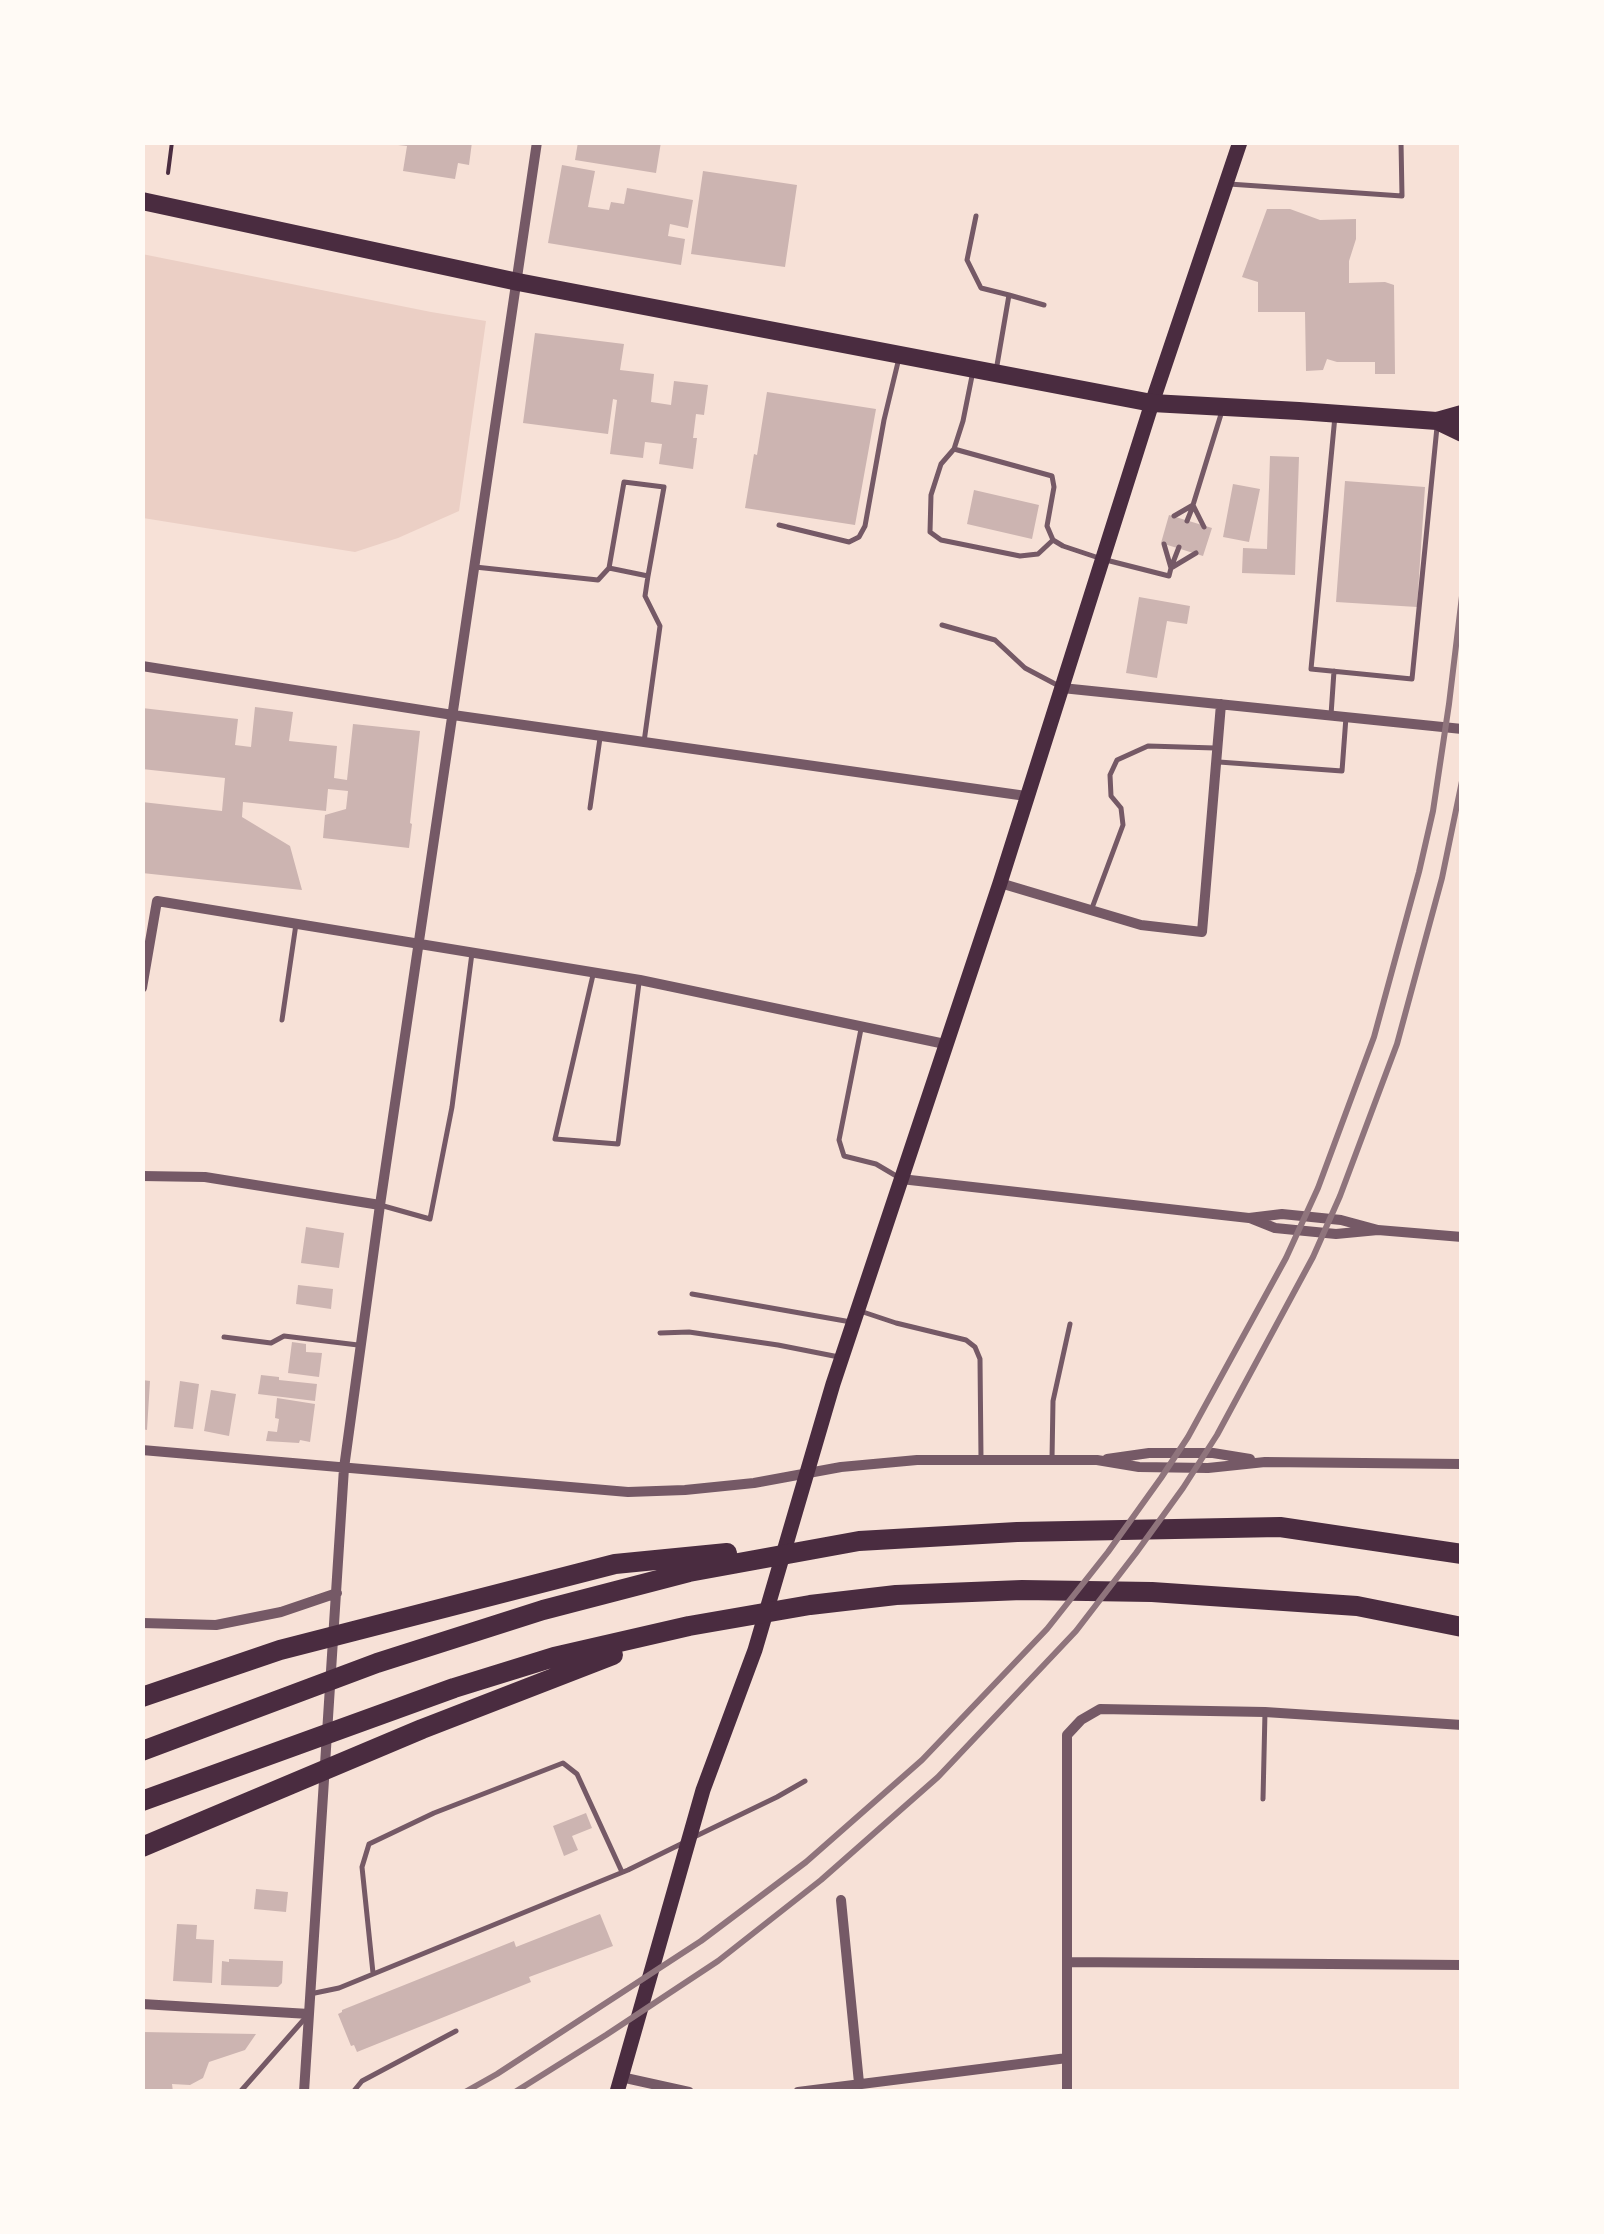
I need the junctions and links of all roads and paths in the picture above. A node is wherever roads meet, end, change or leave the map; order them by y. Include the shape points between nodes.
1 (172, 142) edge
2 (537, 142) edge
3 (1240, 142) edge
4 (1401, 142) edge
5 (168, 174) dead end
6 (1226, 184) junction
7 (142, 201) edge
8 (976, 216) dead end
9 (518, 282) junction
10 (1009, 295) junction
11 (1044, 305) dead end
12 (900, 356) junction
13 (973, 370) junction
14 (996, 374) junction
15 (1152, 403) junction
16 (1223, 407) junction
17 (1336, 414) junction
18 (1462, 414) edge
19 (1438, 421) junction
20 (1462, 433) edge
21 (954, 449) junction
22 (1193, 505) junction
23 (1174, 516) dead end
24 (1186, 521) dead end
25 (779, 525) dead end
26 (1204, 526) dead end
27 (1052, 540) junction
28 (1164, 544) dead end
29 (1179, 547) dead end
30 (1196, 553) dead end
31 (1102, 560) junction
32 (475, 567) junction
33 (609, 568) junction
34 (1172, 568) junction
35 (648, 576) junction
36 (942, 625) dead end
37 (142, 666) edge
38 (1334, 672) junction
39 (1062, 688) junction
40 (1221, 704) junction
41 (453, 714) junction
42 (1330, 716) junction
43 (1346, 717) junction
44 (1462, 729) edge
45 (601, 736) junction
46 (644, 742) junction
47 (1218, 748) junction
48 (1216, 762) junction
49 (1026, 796) junction
50 (590, 808) dead end
51 (1000, 883) junction
52 (1091, 910) junction
53 (296, 924) junction
54 (148, 928) edge
55 (420, 945) junction
56 (472, 953) junction
57 (594, 972) junction
58 (640, 980) junction
59 (142, 988) edge
60 (282, 1020) dead end
61 (862, 1028) junction
62 (945, 1044) junction
63 (142, 1176) edge
64 (901, 1179) junction
65 (380, 1206) junction
66 (1462, 1236) edge
67 (692, 1294) dead end
68 (855, 1317) junction
69 (1070, 1324) dead end
70 (660, 1333) dead end
71 (224, 1337) dead end
72 (361, 1345) junction
73 (842, 1357) junction
74 (142, 1450) edge
75 (981, 1458) junction
76 (1052, 1459) junction
77 (1462, 1464) edge
78 (344, 1468) junction
79 (807, 1474) junction
80 (859, 1541) junction
81 (1462, 1554) edge
82 (338, 1593) junction
83 (142, 1623) edge
84 (689, 1626) junction
85 (1462, 1627) edge
86 (142, 1697) edge
87 (1265, 1712) junction
88 (1462, 1725) edge
89 (142, 1751) edge
90 (805, 1782) dead end
91 (1263, 1800) dead end
92 (142, 1801) edge
93 (142, 1847) edge
94 (622, 1872) junction
95 (841, 1900) dead end
96 (1067, 1962) junction
97 (1462, 1965) edge
98 (374, 1973) junction
99 (310, 1994) junction
100 (142, 2004) edge
101 (309, 2014) junction
102 (456, 2030) dead end
103 (1067, 2058) junction
104 (859, 2083) junction
105 (619, 2084) edge
106 (240, 2092) edge
107 (304, 2092) edge
108 (353, 2092) edge
109 (689, 2092) edge
110 (798, 2092) edge
111 (1066, 2092) edge

1 - 5 path
2 - 9 street
3 - 6 main road
4 - 6 lane via 1402,196
6 - 15 main road
7 - 9 main road
8 - 10 lane via 967,260 981,288
9 - 12 main road
9 - 32 street
10 - 11 lane
10 - 14 lane
12 - 13 main road
12 - 25 lane via 859,537 849,542
13 - 14 main road
13 - 21 lane
14 - 15 main road
15 - 16 main road
15 - 31 main road
16 - 17 main road
16 - 22 lane
17 - 19 main road
17 - 38 lane via 1311,669
18 - 19 main road
19 - 20 main road
19 - 38 lane via 1412,679
21 - 27 lane via 1052,476
21 - 27 lane via 941,464 932,495 930,532 940,540 1020,556 1038,554
22 - 23 lane
22 - 24 lane
22 - 26 lane
27 - 31 lane
28 - 34 lane
29 - 34 lane
30 - 34 lane
31 - 34 lane via 1169,576
31 - 39 main road
32 - 33 lane via 598,580
32 - 41 street
33 - 35 lane
33 - 35 lane via 624,482 664,488
35 - 46 lane via 645,596 660,626
36 - 39 lane via 996,640 1025,668
37 - 41 street
38 - 42 lane
39 - 40 street
39 - 49 main road
40 - 42 street
40 - 47 street
41 - 45 street
41 - 55 street
42 - 43 street
43 - 44 street
43 - 48 lane via 1342,771
45 - 46 street
45 - 50 lane
46 - 49 street
47 - 48 street
47 - 52 lane via 1148,746 1117,760 1111,796 1123,825
48 - 52 street via 1202,932
49 - 51 main road
51 - 52 street
51 - 62 main road
53 - 54 street via 158,901
53 - 55 street
53 - 60 lane
54 - 59 street
55 - 56 street
55 - 65 street
56 - 57 street
56 - 65 lane via 430,1218
57 - 58 street
57 - 58 lane via 555,1139 618,1144
58 - 61 street
61 - 62 street
61 - 64 lane via 839,1140 844,1156
62 - 64 main road
63 - 65 street via 205,1178
64 - 66 street
64 - 68 main road
65 - 72 street
67 - 68 lane
68 - 73 main road
68 - 75 lane via 975,1347
69 - 76 lane via 1053,1401
70 - 73 lane
71 - 72 lane
72 - 78 street
73 - 79 main road
74 - 78 street
75 - 76 street
75 - 79 street
76 - 77 street via 1174,1468
78 - 79 street via 628,1492
78 - 82 street
79 - 105 main road via 703,1790
80 - 81 highway via 1280,1528
80 - 86 highway via 615,1564 280,1650
80 - 89 highway via 689,1572 543,1610
82 - 83 street via 216,1625
82 - 99 street
84 - 85 highway via 896,1595 1022,1590 1356,1606
84 - 92 highway via 454,1688
84 - 93 highway
87 - 88 street
87 - 91 lane
87 - 96 street via 1100,1709 1067,1736
90 - 94 lane
94 - 98 lane
94 - 98 lane via 577,1774 563,1763 434,1813 369,1844 362,1867
95 - 104 street
96 - 97 street
96 - 103 street
98 - 99 lane
99 - 101 street
100 - 101 street
101 - 106 lane
101 - 107 street
102 - 108 lane
103 - 104 street
103 - 111 street
104 - 110 street
105 - 109 street

